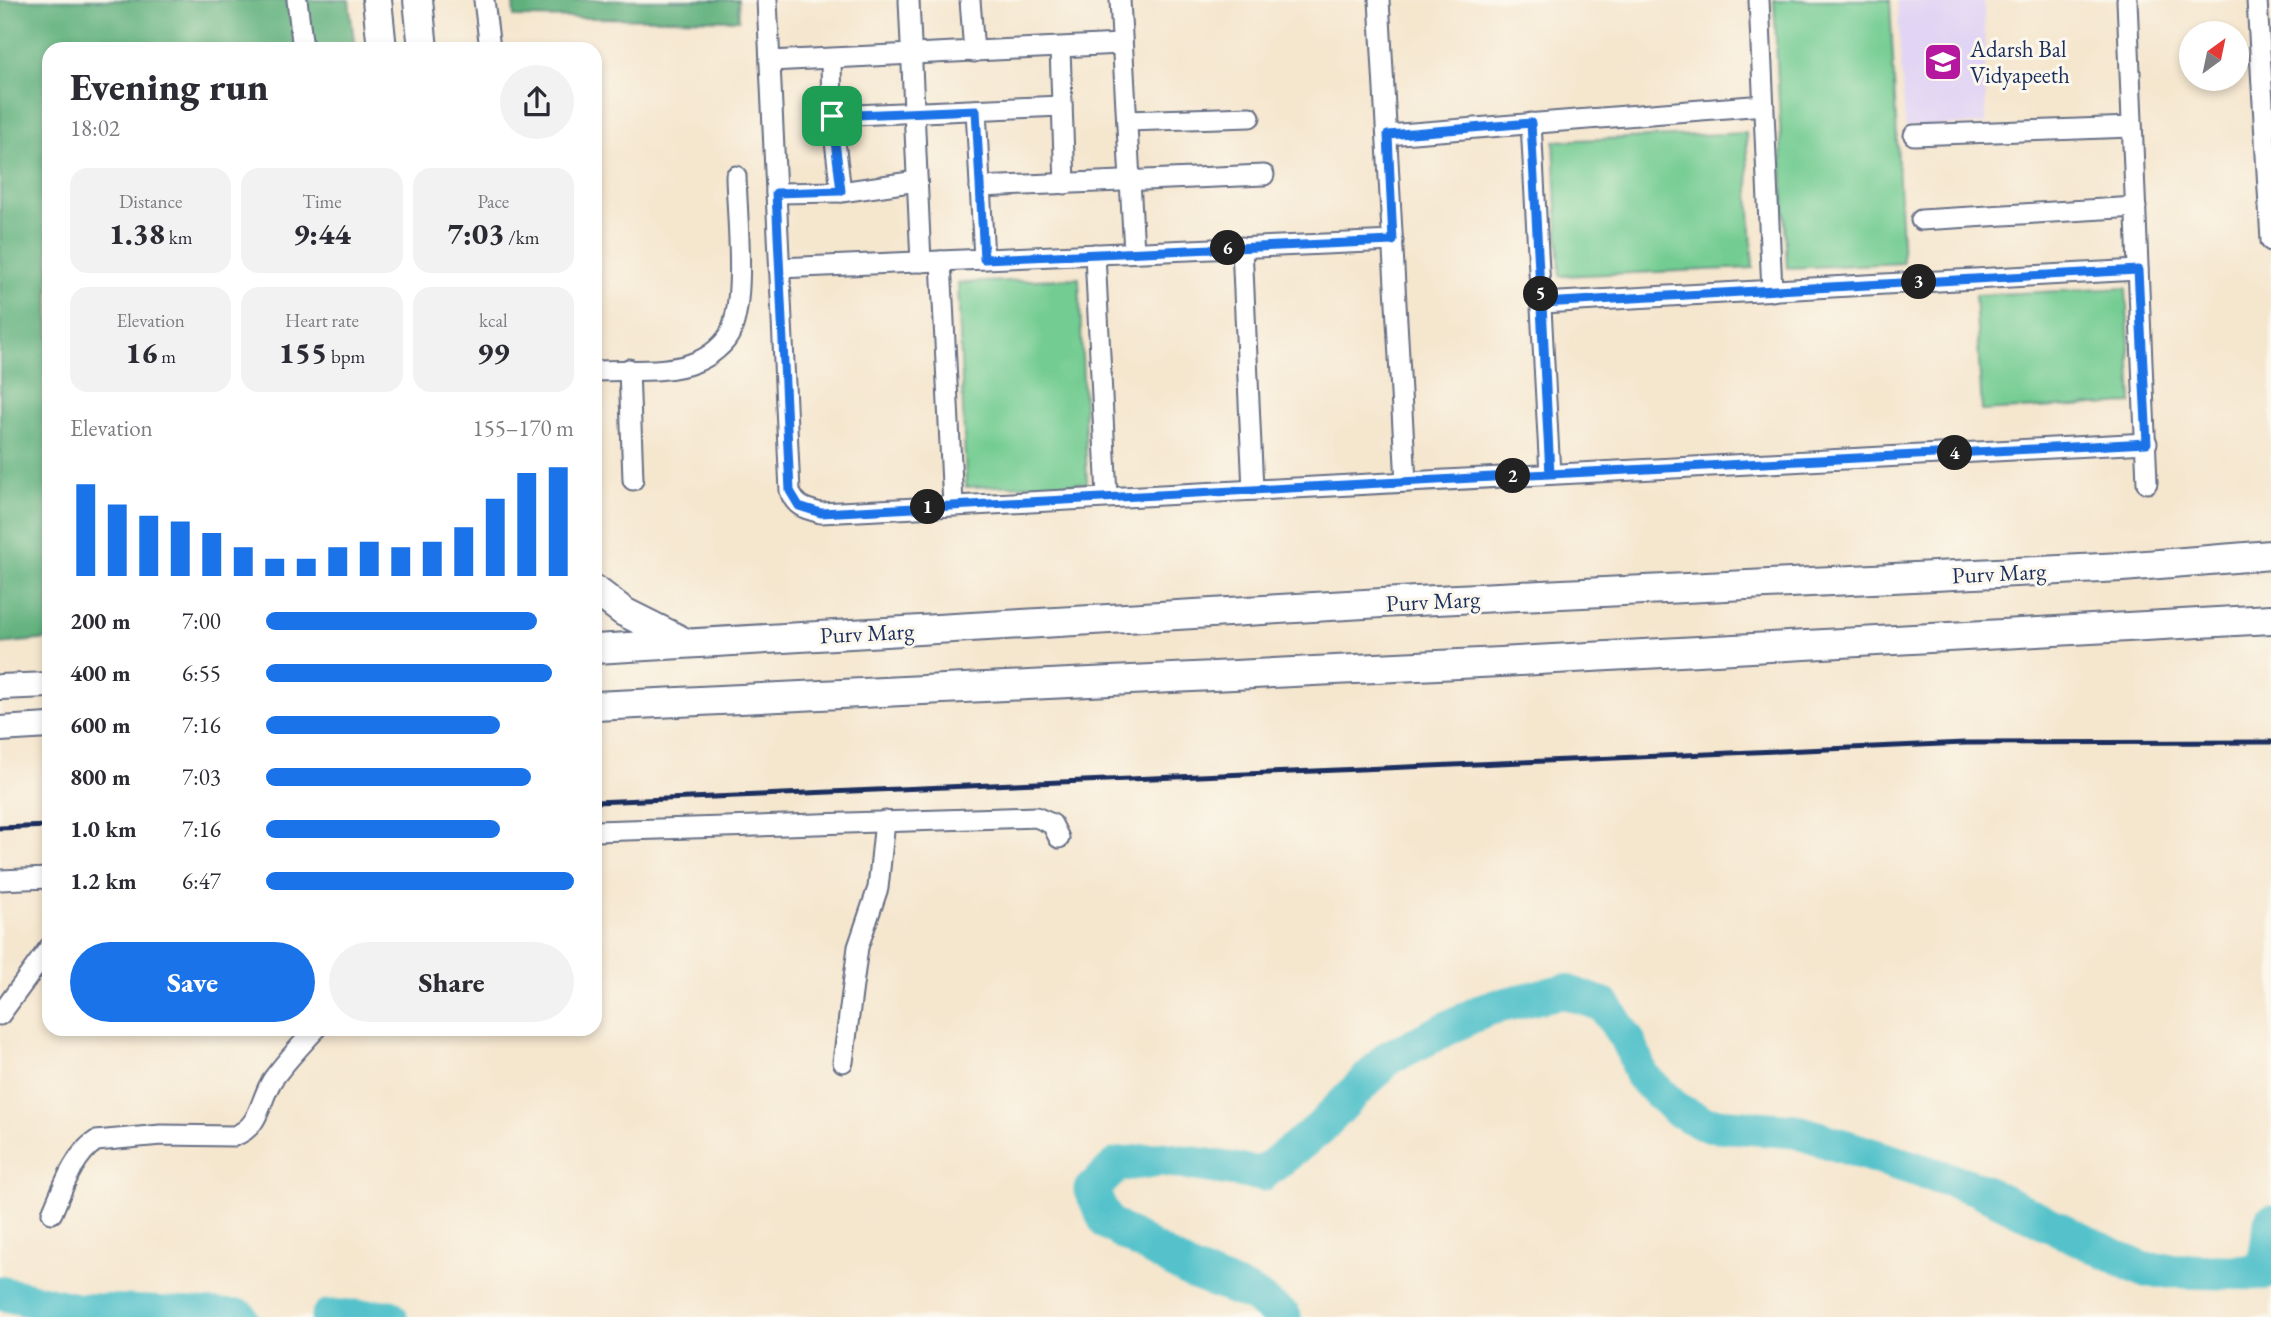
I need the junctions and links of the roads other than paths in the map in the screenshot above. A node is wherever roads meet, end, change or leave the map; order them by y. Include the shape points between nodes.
1 (297, 0) edge
2 (377, 0) edge
3 (418, 0) edge
4 (484, 0) edge
5 (767, 0) edge
6 (909, 0) edge
7 (970, 0) edge
8 (1120, 0) edge
9 (1379, 0) edge
10 (1759, 0) edge
11 (2127, 0) edge
12 (2257, 0) edge
13 (302, 42) edge
14 (381, 42) edge
15 (422, 42) edge
16 (489, 42) edge
17 (1121, 44) junction
18 (1059, 49) junction
19 (974, 52) junction
20 (912, 55) junction
21 (831, 59) junction
22 (770, 61) junction
23 (1764, 105) junction
24 (1062, 106) junction
25 (976, 110) junction
26 (914, 113) junction
27 (832, 116) junction
28 (1250, 117) dead end
29 (1127, 121) junction
30 (1531, 123) junction
31 (2133, 127) junction
32 (1388, 135) junction
33 (1914, 135) dead end
34 (1264, 175) dead end
35 (736, 176) dead end
36 (917, 181) junction
37 (1131, 181) junction
38 (1065, 184) junction
39 (980, 187) junction
40 (841, 191) junction
41 (776, 193) junction
42 (2136, 207) junction
43 (1921, 220) dead end
44 (1393, 241) junction
45 (2271, 241) edge
46 (1242, 247) junction
47 (1135, 252) junction
48 (1095, 254) junction
49 (984, 259) junction
50 (941, 261) junction
51 (921, 262) junction
52 (779, 268) junction
53 (2138, 270) junction
54 (1772, 290) junction
55 (1542, 303) junction
56 (629, 369) junction
57 (602, 371) edge
58 (2147, 443) junction
59 (1550, 474) junction
60 (633, 480) dead end
61 (1406, 482) junction
62 (2147, 483) dead end
63 (1253, 490) junction
64 (1107, 497) junction
65 (953, 505) junction
66 (2271, 555) edge
67 (602, 595) edge
68 (2271, 619) edge
69 (686, 643) junction
70 (602, 649) edge
71 (42, 685) edge
72 (0, 688) edge
73 (602, 706) edge
74 (42, 727) edge
75 (0, 730) edge
76 (885, 821) junction
77 (602, 831) edge
78 (1059, 838) dead end
79 (42, 878) edge
80 (0, 880) edge
81 (42, 958) edge
82 (0, 1015) edge
83 (310, 1036) edge
84 (843, 1062) dead end
85 (52, 1213) dead end

1 - 13 street
2 - 14 highway
3 - 15 highway
4 - 16 street
5 - 22 street
6 - 20 street
7 - 19 street
8 - 17 street
9 - 32 street
10 - 23 street
11 - 31 street
12 - 45 street
17 - 18 street
17 - 29 street
18 - 19 street
18 - 24 street
19 - 20 street
20 - 21 street
20 - 26 street
21 - 22 street
21 - 27 street
22 - 41 street
23 - 30 street
23 - 54 street
24 - 25 street
24 - 38 street
25 - 26 street
25 - 39 street
26 - 27 street
26 - 36 street
27 - 40 street
28 - 29 street
29 - 37 street
30 - 32 street
30 - 55 street
31 - 33 street
31 - 42 street
32 - 44 street
34 - 37 street
35 - 56 street via 738,302 731,332 715,351 695,363
36 - 40 street
36 - 51 street
37 - 38 street
37 - 47 street
38 - 39 street
39 - 49 street
40 - 41 street
41 - 52 street
42 - 43 street
42 - 53 street
44 - 46 street
44 - 61 street
46 - 47 street
46 - 63 street
47 - 48 street
48 - 49 street
48 - 64 street
49 - 50 street
50 - 51 street
50 - 65 street
51 - 52 street
52 - 65 street via 793,499 799,506 821,513
53 - 54 street
53 - 58 street
54 - 55 street
55 - 59 street
56 - 57 street
56 - 60 street
58 - 59 street
58 - 62 street
59 - 61 street
61 - 63 street
63 - 64 street
64 - 65 street
66 - 69 highway, Purv Marg
67 - 69 highway via 624,612
68 - 73 highway
69 - 70 highway, Purv Marg
71 - 72 main road
74 - 75 main road
76 - 77 street
76 - 78 street via 1036,817 1052,824
76 - 84 street via 878,888 858,947
79 - 80 street
81 - 82 street
83 - 85 street via 271,1083 243,1133 96,1141 80,1157

